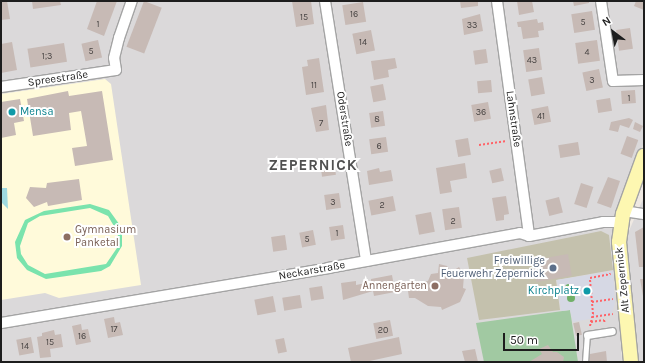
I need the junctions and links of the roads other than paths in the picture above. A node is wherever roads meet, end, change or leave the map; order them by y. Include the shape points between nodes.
1 (132, 1) edge
2 (325, 1) edge
3 (497, 1) edge
4 (602, 1) edge
5 (644, 80) edge
6 (1, 87) edge
7 (644, 156) edge
8 (644, 214) edge
9 (623, 217) junction
10 (529, 236) junction
11 (366, 261) junction
12 (1, 323) edge
13 (612, 331) dead end
14 (587, 335) joint
15 (585, 362) edge
16 (631, 362) edge

1 - 6 street, Spreestraße via 114,58 116,70
2 - 11 street, Oderstraße
3 - 10 street, Lahnstraße
4 - 5 street via 614,81
7 - 9 main road, Alt Zepernick
8 - 9 street, Neckarstraße
9 - 10 street, Neckarstraße
9 - 16 main road, Alt Zepernick via 619,242
10 - 11 street, Neckarstraße via 520,233
11 - 12 street, Neckarstraße
13 - 14 street
14 - 15 lane

